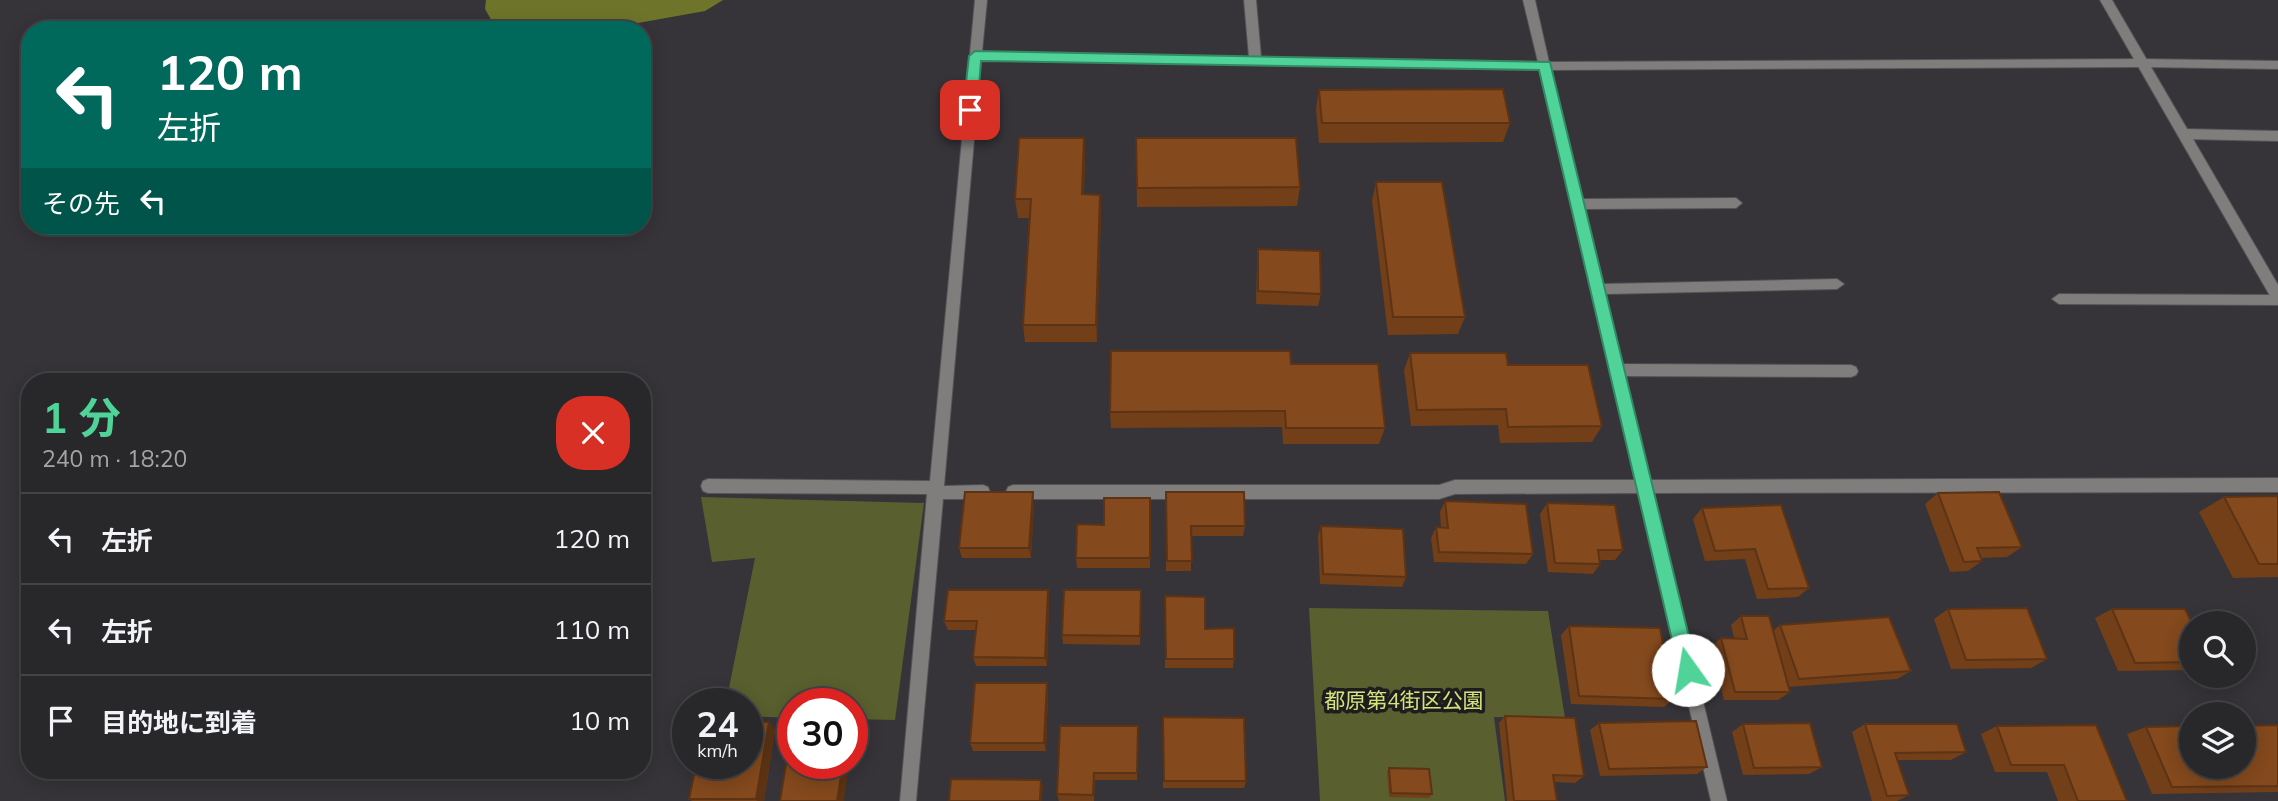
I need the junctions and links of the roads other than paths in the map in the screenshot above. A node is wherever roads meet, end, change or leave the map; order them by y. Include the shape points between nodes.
1 (981, 0) edge
2 (1250, 0) edge
3 (1530, 0) edge
4 (2106, 0) edge
5 (975, 56) junction
6 (1255, 60) junction
7 (2143, 63) junction
8 (2278, 65) edge
9 (1545, 66) junction
10 (2183, 134) junction
11 (2278, 136) edge
12 (1736, 203) dead end
13 (1576, 204) junction
14 (1837, 284) dead end
15 (1599, 289) junction
16 (2059, 299) dead end
17 (2278, 299) edge
18 (1617, 370) junction
19 (1850, 371) dead end
20 (2278, 485) edge
21 (708, 486) dead end
22 (1645, 488) junction
23 (934, 490) junction
24 (908, 801) edge
25 (1719, 801) edge

1 - 5 street
2 - 6 street
3 - 9 street
4 - 7 street
5 - 6 street
5 - 23 street
6 - 9 street
7 - 8 street
7 - 9 street
7 - 10 street
9 - 13 street
10 - 11 street
10 - 17 street
12 - 13 street
13 - 15 street
14 - 15 street
15 - 18 street
16 - 17 street
18 - 19 street
18 - 22 street
20 - 22 street
21 - 23 street
22 - 23 street
22 - 25 street
23 - 24 street

